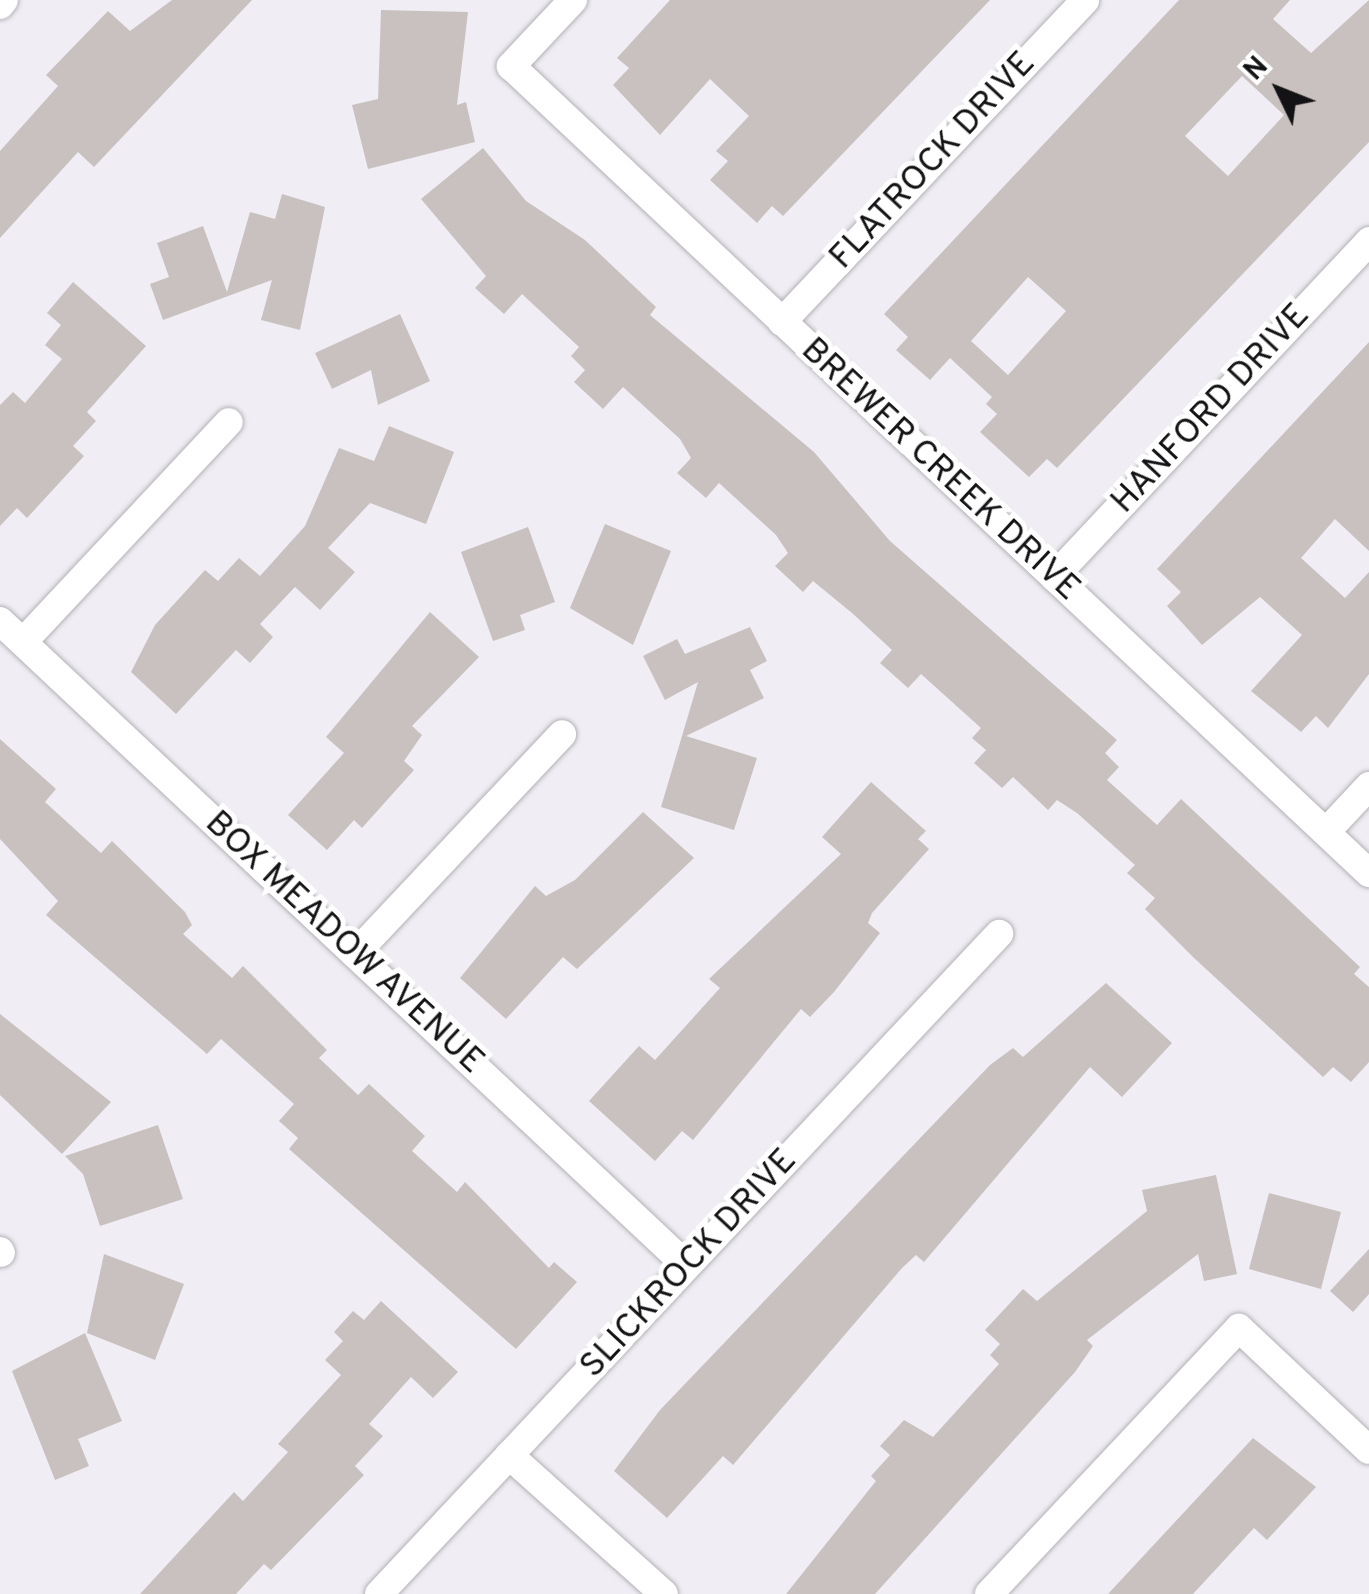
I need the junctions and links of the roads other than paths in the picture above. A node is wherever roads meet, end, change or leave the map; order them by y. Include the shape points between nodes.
1 (573, 0) edge
2 (1084, 0) edge
3 (1369, 241) edge
4 (782, 322) junction
5 (230, 422) dead end
6 (1054, 577) junction
7 (0, 621) edge
8 (23, 642) junction
9 (562, 734) dead end
10 (1369, 786) edge
11 (1326, 832) junction
12 (1369, 873) edge
13 (999, 934) dead end
14 (355, 954) junction
15 (687, 1266) junction
16 (1369, 1450) edge
17 (509, 1455) junction
18 (379, 1594) edge
19 (664, 1594) edge
20 (989, 1594) edge

1 - 4 street, BREWER CREEK DRIVE via 510,66
2 - 4 street, FLATROCK DRIVE
3 - 6 street, HANFORD DRIVE
4 - 6 street, BREWER CREEK DRIVE
5 - 8 street
6 - 11 street, BREWER CREEK DRIVE
7 - 8 street, BOX MEADOW AVENUE
8 - 14 street, BOX MEADOW AVENUE
9 - 14 street
10 - 11 street
11 - 12 street, BREWER CREEK DRIVE
13 - 15 street, SLICKROCK DRIVE
14 - 15 street, BOX MEADOW AVENUE
15 - 17 street, SLICKROCK DRIVE
16 - 20 street via 1239,1328
17 - 18 street, SLICKROCK DRIVE
17 - 19 street

